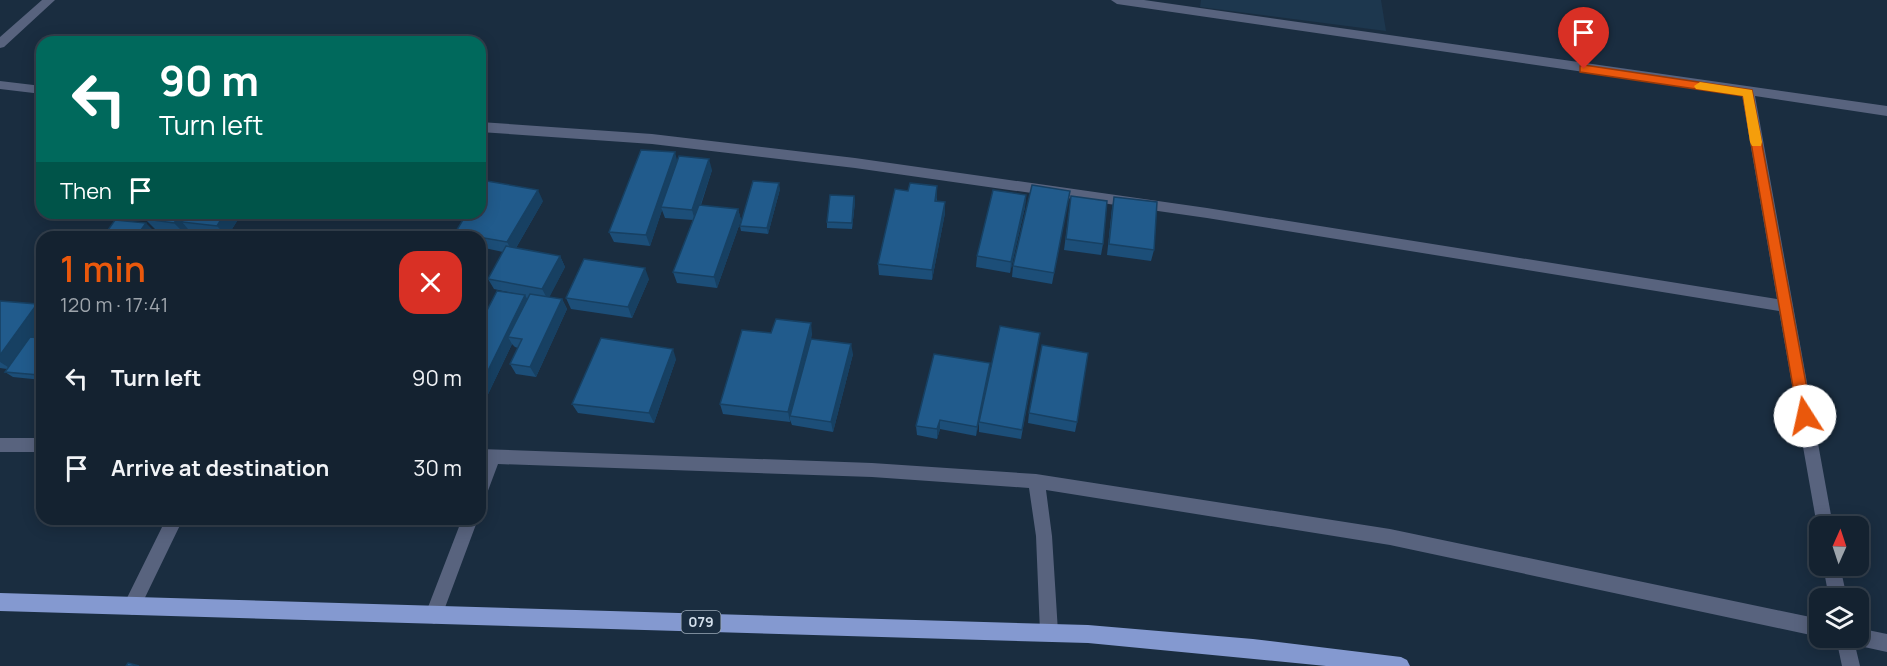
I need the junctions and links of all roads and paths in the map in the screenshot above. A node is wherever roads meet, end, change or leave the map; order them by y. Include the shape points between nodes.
1 (49, 0) edge
2 (1117, 0) edge
3 (0, 44) edge
4 (0, 85) edge
5 (36, 89) edge
6 (1748, 93) junction
7 (1887, 111) edge
8 (486, 127) edge
9 (1785, 306) junction
10 (0, 445) edge
11 (36, 445) edge
12 (486, 457) edge
13 (1036, 481) junction
14 (1823, 516) edge
15 (172, 525) edge
16 (468, 525) edge
17 (0, 602) edge
18 (132, 606) junction
19 (434, 615) junction
20 (1809, 626) edge
21 (1049, 632) junction
22 (1869, 639) edge
23 (1887, 643) edge
24 (1401, 666) edge

1 - 3 street
2 - 6 street
4 - 5 street
6 - 7 street
6 - 9 street
8 - 9 street via 652,139 855,163 1207,213
9 - 14 street
10 - 11 street
12 - 13 street via 872,470
13 - 20 street via 1390,537
13 - 21 street via 1044,536
15 - 18 street
16 - 19 street
17 - 18 main road, 079
18 - 19 main road, 079
19 - 21 main road, 079
21 - 24 main road, 079 via 1253,648
22 - 23 street

